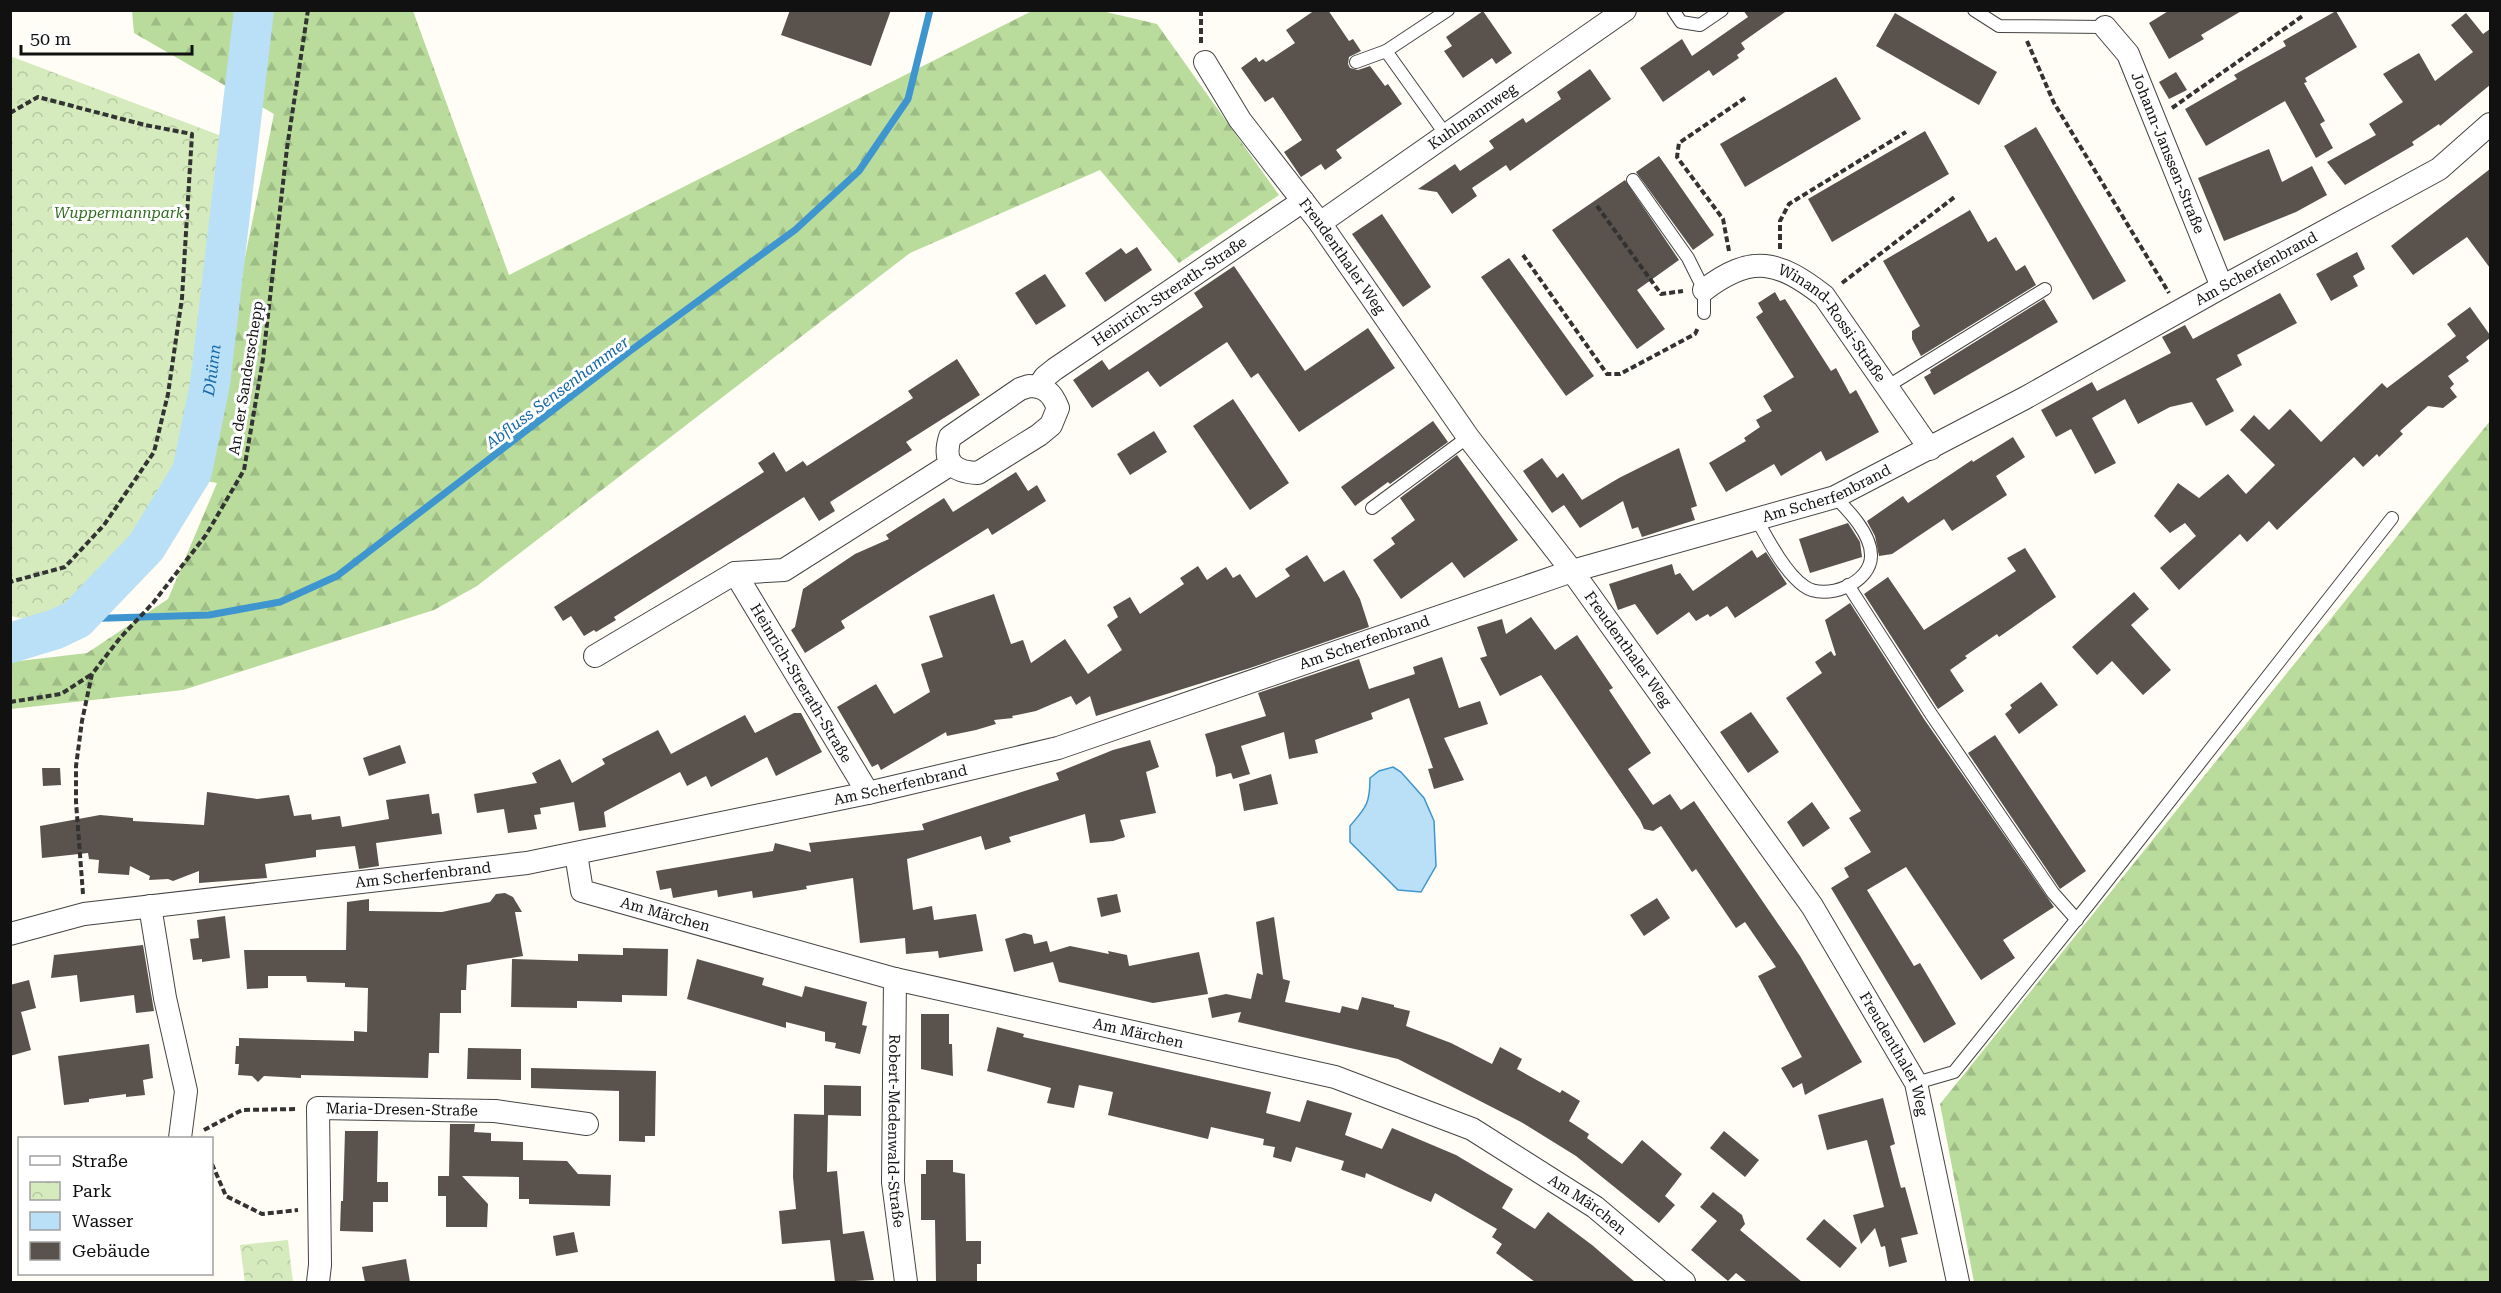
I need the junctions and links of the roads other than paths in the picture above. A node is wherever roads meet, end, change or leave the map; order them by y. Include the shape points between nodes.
1 (1448, 10) edge
2 (1625, 10) edge
3 (1673, 10) edge
4 (1722, 10) edge
5 (1974, 10) edge
6 (2105, 27) joint
7 (1386, 51) junction
8 (1205, 62) road end
9 (1356, 62) dead end
10 (2490, 124) edge
11 (1446, 135) junction
12 (1633, 180) dead end
13 (1304, 201) junction
14 (1320, 223) junction
15 (2222, 287) junction
16 (2045, 289) dead end
17 (1704, 290) junction
18 (1704, 313) road end
19 (1039, 386) junction
20 (1888, 386) junction
21 (1468, 437) junction
22 (1930, 449) junction
23 (951, 464) junction
24 (1835, 497) junction
25 (1372, 508) dead end
26 (1756, 518) junction
27 (2392, 518) dead end
28 (1572, 571) junction
29 (735, 573) junction
30 (1848, 585) junction
31 (595, 656) dead end
32 (868, 793) junction
33 (576, 854) junction
34 (150, 906) junction
35 (2077, 920) junction
36 (10, 934) edge
37 (895, 979) junction
38 (1916, 1083) junction
39 (587, 1124) dead end
40 (189, 1136) edge
41 (318, 1282) edge
42 (906, 1282) edge
43 (1684, 1282) edge
44 (1958, 1282) edge

1 - 7 lane
2 - 11 street, Kuhlmannweg
3 - 4 lane via 1681,22 1700,25
5 - 6 lane via 1999,26
6 - 15 street, Johann-Janssen-Straße via 2128,54
7 - 9 lane
7 - 11 lane
8 - 13 street, Freudenthaler Weg via 1240,120
10 - 15 street, Am Scherfenbrand via 2439,170
11 - 14 street, Kuhlmannweg
12 - 17 lane via 1688,258
13 - 14 street, Freudenthaler Weg
13 - 19 street, Heinrich-Strerath-Straße via 1055,369
14 - 21 street, Freudenthaler Weg
15 - 22 street, Am Scherfenbrand
16 - 20 lane
17 - 18 lane
17 - 20 street, Winand-Rossi-Straße via 1736,270 1762,265 1805,281 1824,296
19 - 23 street, Heinrich-Strerath-Straße via 1020,389 950,437 947,447
19 - 23 street via 1047,390 1058,408 1051,425 978,473 958,470
20 - 22 street, Winand-Rossi-Straße
21 - 25 lane
21 - 28 street, Freudenthaler Weg
22 - 24 street, Am Scherfenbrand
23 - 29 street via 784,570
24 - 26 street, Am Scherfenbrand
24 - 30 lane via 1868,540 1872,554 1866,574
26 - 28 street, Am Scherfenbrand
26 - 30 lane via 1803,585 1818,592
27 - 35 lane
28 - 32 street, Am Scherfenbrand via 1058,748
28 - 38 street, Freudenthaler Weg via 1812,906
29 - 31 street
29 - 32 street, Heinrich-Strerath-Straße
30 - 35 lane via 2053,893
32 - 33 street, Am Scherfenbrand
33 - 34 street, Am Scherfenbrand
33 - 37 street, Am Märchen via 582,891
34 - 36 street, Am Scherfenbrand via 84,914
34 - 40 street via 165,999 186,1091
35 - 38 lane via 1954,1072
37 - 42 street, Robert-Medenwald-Straße via 892,1182
37 - 43 street, Am Märchen via 1335,1077 1472,1129 1595,1207
38 - 44 street, Freudenthaler Weg
39 - 41 street, Maria-Dresen-Straße via 495,1111 318,1108

